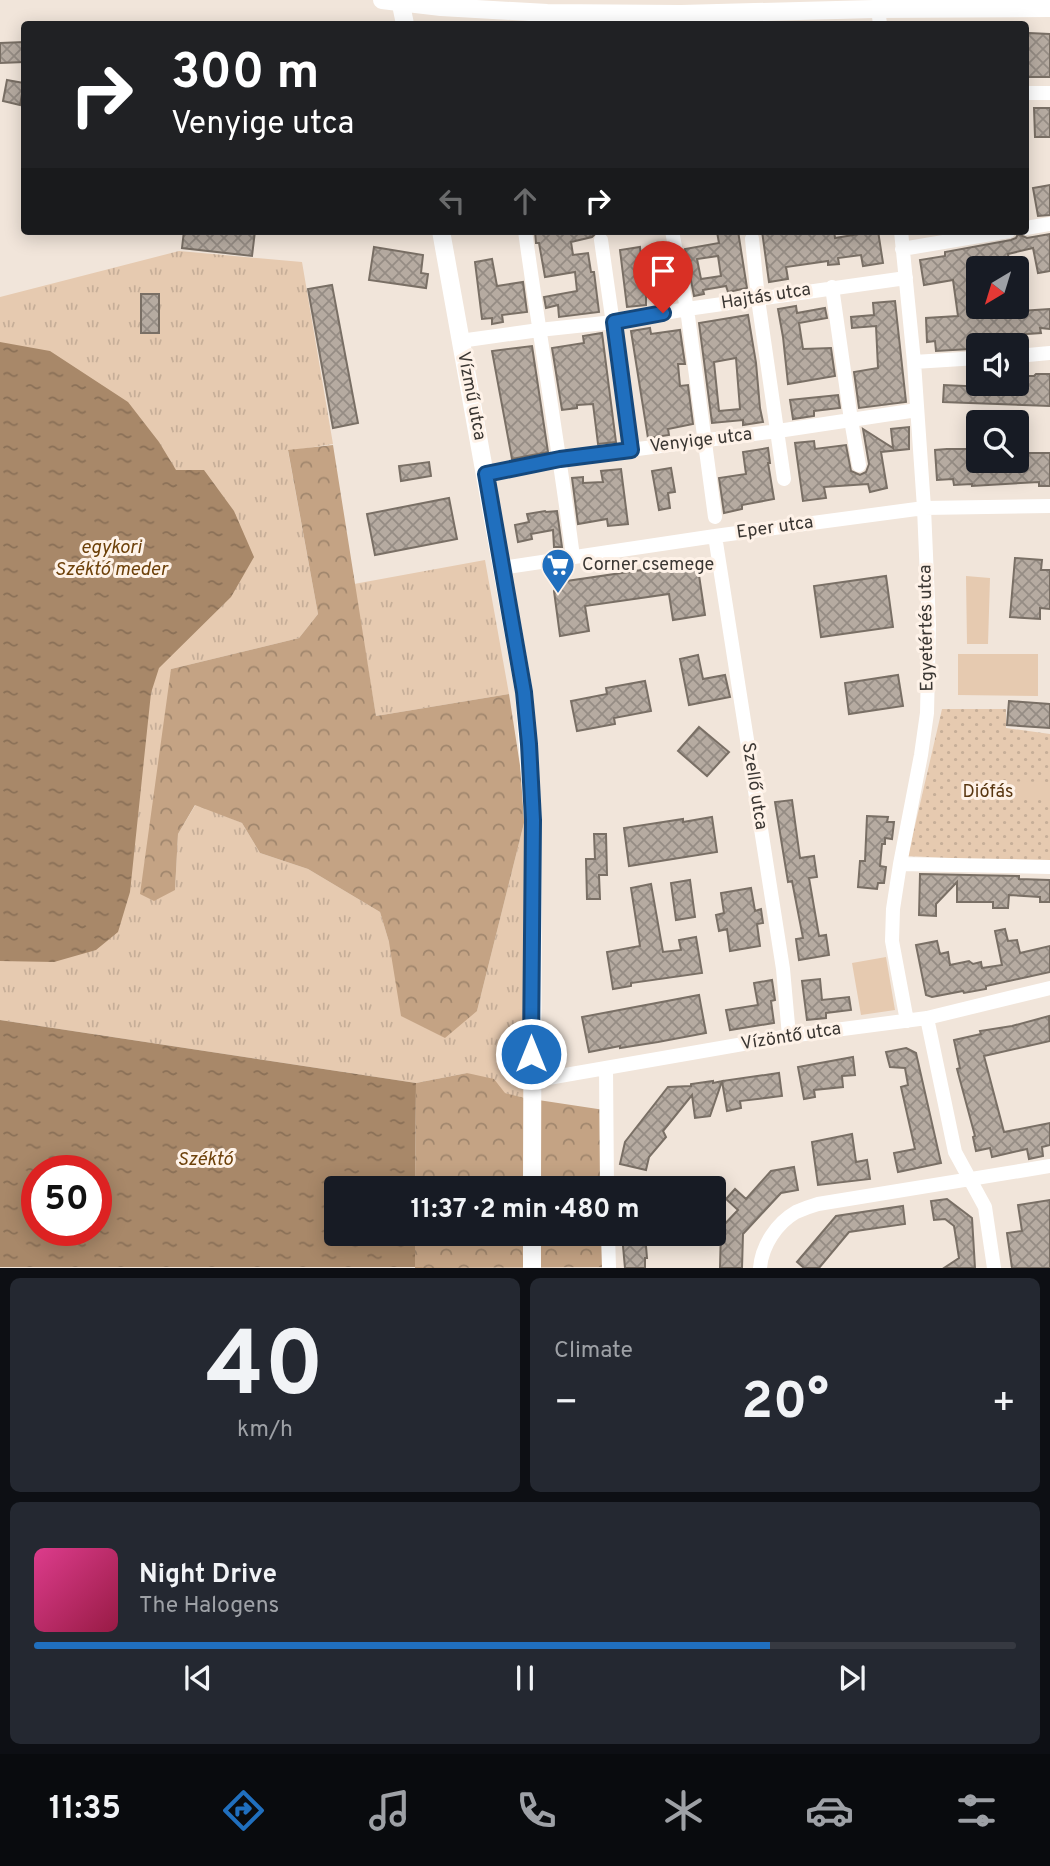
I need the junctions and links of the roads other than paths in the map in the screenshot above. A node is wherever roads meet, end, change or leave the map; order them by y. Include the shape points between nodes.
1 (382, 0) edge
2 (401, 1) edge
3 (1044, 6) edge
4 (546, 7) edge
5 (876, 11) edge
6 (682, 19) edge
7 (404, 21) edge
8 (1029, 93) edge
9 (1050, 93) edge
10 (1050, 224) edge
11 (1029, 228) edge
12 (442, 235) edge
13 (526, 235) edge
14 (673, 235) edge
15 (901, 235) edge
16 (985, 235) edge
17 (752, 239) dead end
18 (601, 240) dead end
19 (902, 249) junction
20 (906, 278) junction
21 (832, 287) junction
22 (758, 299) junction
23 (687, 309) junction
24 (614, 322) junction
25 (539, 330) junction
26 (460, 341) junction
27 (1050, 354) edge
28 (1029, 355) edge
29 (966, 359) edge
30 (914, 362) junction
31 (917, 410) junction
32 (851, 420) junction
33 (778, 431) junction
34 (705, 441) junction
35 (631, 450) junction
36 (560, 459) junction
37 (859, 466) dead end
38 (486, 474) junction
39 (784, 479) dead end
40 (1050, 506) edge
41 (924, 508) junction
42 (715, 517) dead end
43 (715, 536) junction
44 (573, 557) junction
45 (501, 568) junction
46 (900, 864) junction
47 (1043, 867) edge
48 (1050, 988) edge
49 (927, 1018) junction
50 (907, 1021) junction
51 (789, 1036) junction
52 (606, 1068) junction
53 (531, 1081) junction
54 (1050, 1166) edge
55 (532, 1176) edge
56 (607, 1176) edge
57 (970, 1180) junction
58 (532, 1246) edge
59 (608, 1246) edge
60 (532, 1268) edge
61 (609, 1268) edge
62 (760, 1268) edge
63 (994, 1268) edge

1 - 2 main road
2 - 4 main road
2 - 7 main road
3 - 5 main road
4 - 6 main road
5 - 6 main road
8 - 9 street
10 - 11 street
12 - 26 main road, Vízmű utca
13 - 25 street
14 - 23 street
15 - 19 street, Egyetértés utca
16 - 19 street
17 - 22 street
18 - 24 street
19 - 20 street, Egyetértés utca
20 - 21 street, Hajtás utca
20 - 30 street, Egyetértés utca
21 - 22 street, Hajtás utca
21 - 32 street
22 - 23 street, Hajtás utca
22 - 33 street
23 - 24 street, Hajtás utca
23 - 34 street
24 - 25 street, Hajtás utca
24 - 35 street
25 - 26 street, Hajtás utca
25 - 36 street
26 - 38 main road, Vízmű utca
27 - 28 street
29 - 30 street
30 - 31 street, Egyetértés utca
31 - 32 street, Venyige utca
31 - 41 street, Egyetértés utca
32 - 33 street, Venyige utca
32 - 37 street
33 - 34 street, Venyige utca
33 - 39 street
34 - 35 street, Venyige utca
34 - 42 street
35 - 36 street, Venyige utca
36 - 38 street, Venyige utca
36 - 44 street
38 - 45 main road, Vízmű utca
40 - 41 street, Eper utca via 1033,511
41 - 43 street, Eper utca
41 - 46 street, Egyetértés utca via 927,713
43 - 44 street, Eper utca
43 - 51 street, Szellő utca via 783,970
44 - 45 street, Eper utca
45 - 53 main road, Vízmű utca via 529,744 533,820
46 - 47 street
46 - 50 street, Egyetértés utca via 892,941
48 - 49 street, Vízöntő utca
49 - 50 street, Vízöntő utca
49 - 57 street via 955,1152
50 - 51 street, Vízöntő utca
51 - 52 street, Vízöntő utca
52 - 53 street, Vízöntő utca
52 - 56 street
53 - 55 main road, Vízmű utca
54 - 57 street
57 - 62 street via 818,1204 796,1212 779,1225 767,1243
57 - 63 street via 985,1207
58 - 60 main road
59 - 61 street

